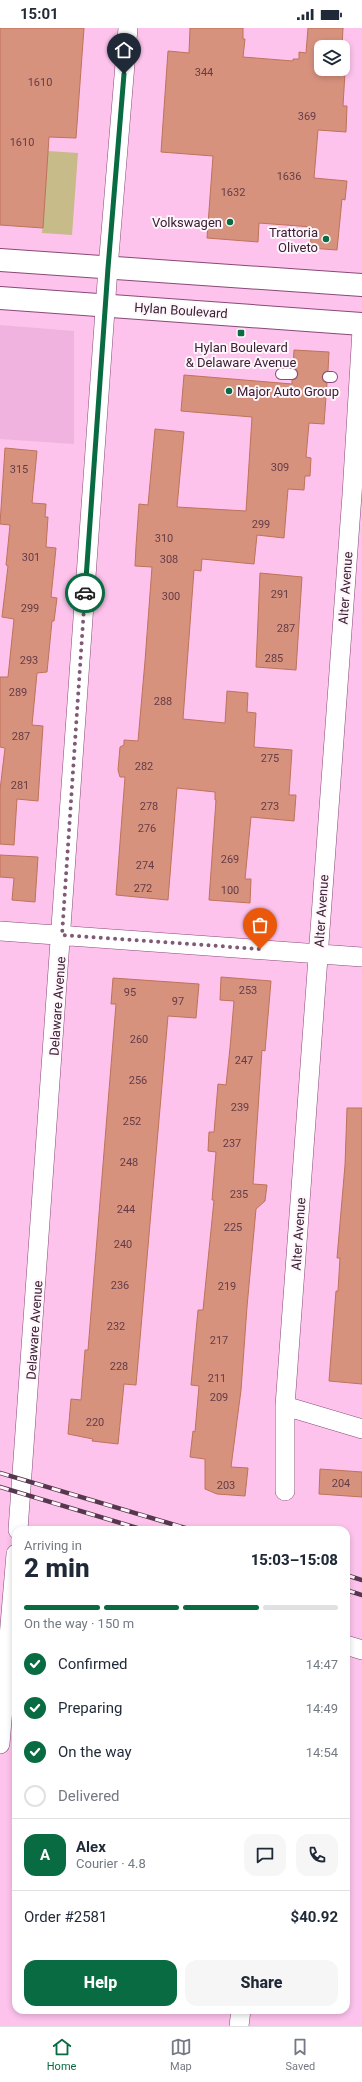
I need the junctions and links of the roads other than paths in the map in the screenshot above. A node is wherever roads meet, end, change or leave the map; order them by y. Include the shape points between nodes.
1 (128, 28) edge
2 (0, 260) edge
3 (108, 268) junction
4 (362, 285) edge
5 (0, 298) edge
6 (106, 305) junction
7 (362, 324) edge
8 (362, 330) edge
9 (281, 374) dead end
10 (292, 374) dead end
11 (0, 931) edge
12 (62, 935) junction
13 (318, 953) junction
14 (362, 957) edge
15 (285, 1406) junction
16 (362, 1429) edge
17 (285, 1491) dead end
18 (18, 1526) edge
19 (0, 1548) edge
20 (12, 1552) edge
21 (12, 1601) edge
22 (350, 1646) edge
23 (362, 1650) edge
24 (0, 1744) edge
25 (240, 2014) edge
26 (239, 2026) edge

1 - 3 street, Delaware Avenue
2 - 3 main road
3 - 4 main road
3 - 6 street, Delaware Avenue
5 - 6 main road, Hylan Boulevard
6 - 7 main road, Hylan Boulevard
6 - 12 street, Delaware Avenue
8 - 13 street, Alter Avenue
9 - 10 lane
11 - 12 street
12 - 13 street
12 - 18 street, Delaware Avenue
13 - 14 street
13 - 15 street, Alter Avenue
15 - 16 street
15 - 17 street, Alter Avenue
19 - 20 street
21 - 24 street
22 - 23 street
25 - 26 street

